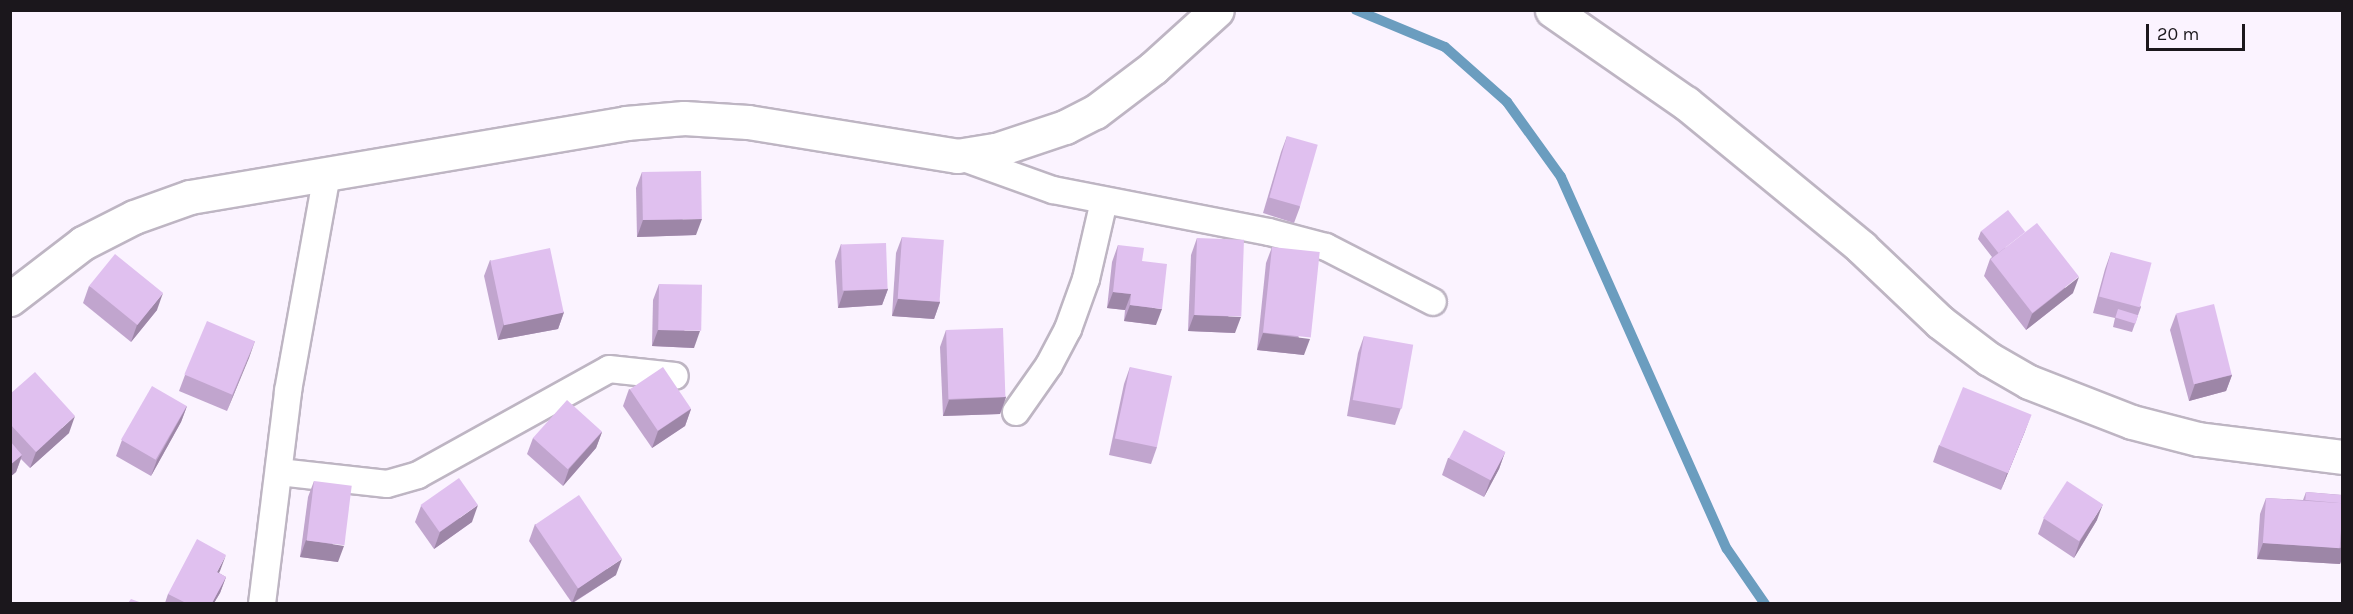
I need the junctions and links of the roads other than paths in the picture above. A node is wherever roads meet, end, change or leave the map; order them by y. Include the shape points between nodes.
1 (1217, 10) edge
2 (1552, 10) edge
3 (957, 156) junction
4 (327, 174) junction
5 (1104, 201) junction
6 (10, 299) edge
7 (1432, 302) dead end
8 (675, 376) dead end
9 (1016, 412) dead end
10 (2343, 457) edge
11 (279, 472) junction
12 (262, 603) edge

1 - 3 main road via 1153,68 1095,112 1034,140
2 - 10 main road via 1686,103 1852,240 1940,321 2029,382 2132,422 2198,439
3 - 4 main road via 748,122 684,118 626,123
3 - 5 street via 1053,190
4 - 6 main road via 190,197 134,217 83,243
4 - 11 street via 288,392
5 - 7 street via 1269,232 1326,247
5 - 9 street via 1086,279 1068,329 1049,365
8 - 11 street via 609,369 418,475 387,484
11 - 12 street

